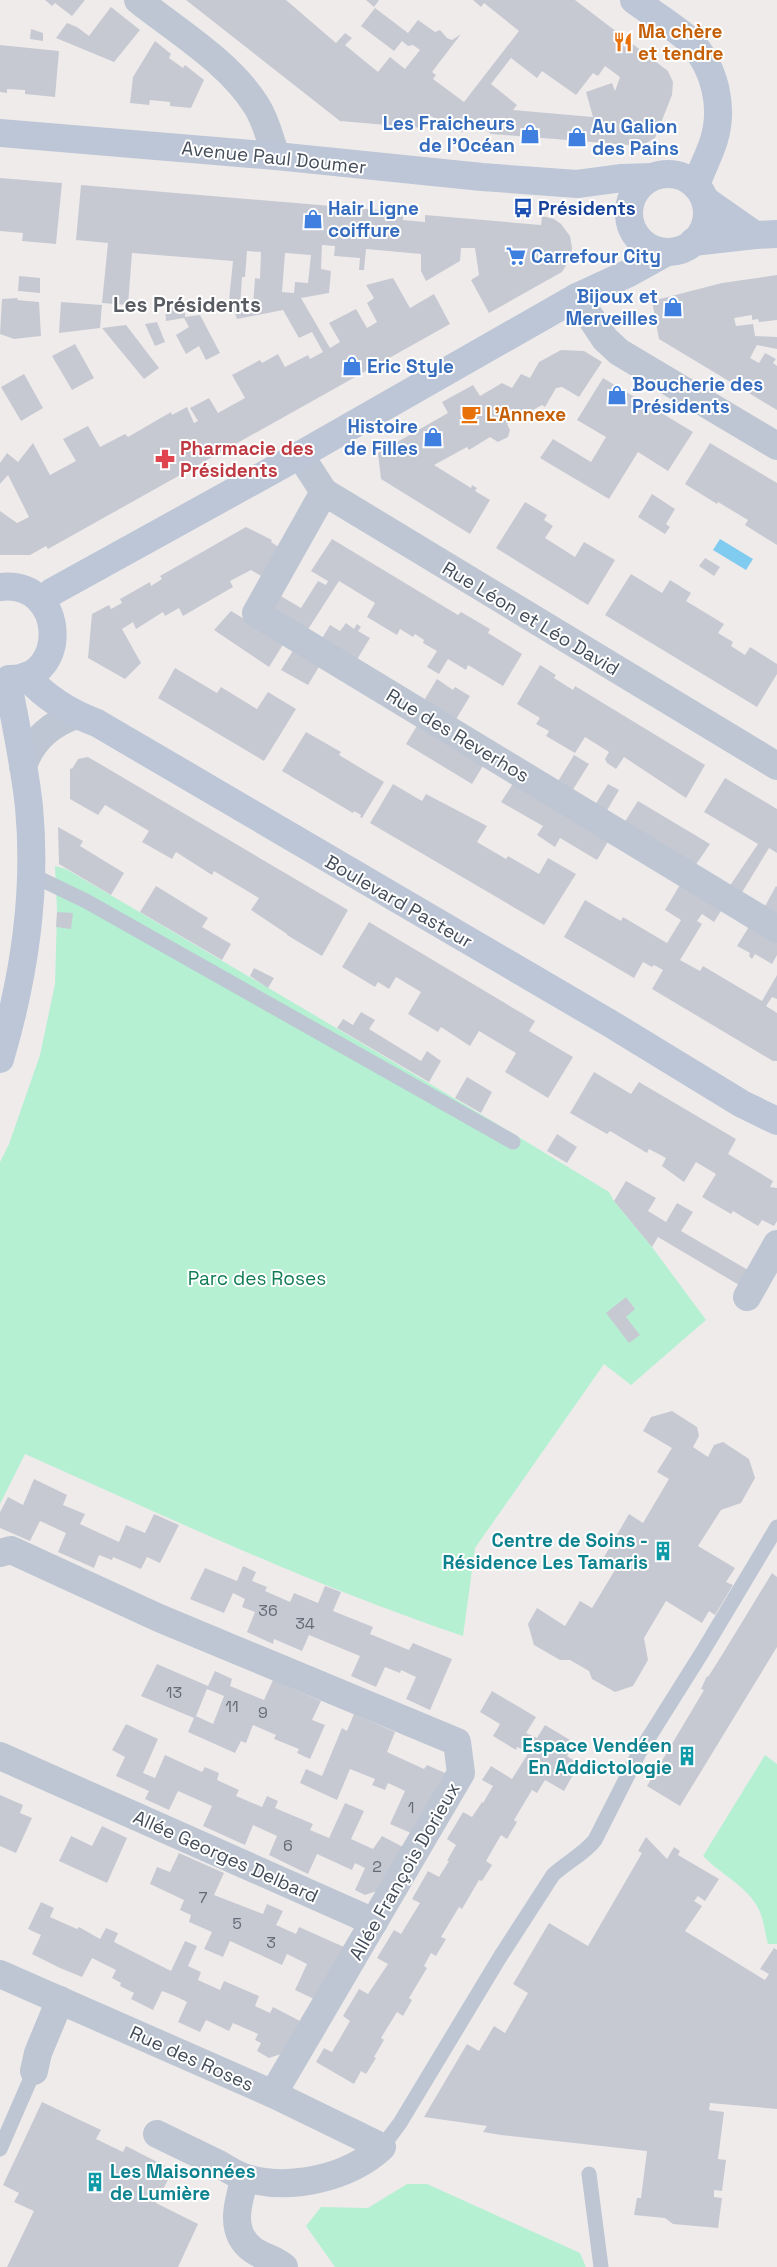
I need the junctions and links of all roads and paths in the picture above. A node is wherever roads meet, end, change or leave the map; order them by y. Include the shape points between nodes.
1 (138, 0) edge
2 (634, 0) edge
3 (0, 133) edge
4 (276, 156) junction
5 (652, 177) junction
6 (577, 184) junction
7 (700, 193) junction
8 (630, 221) junction
9 (766, 234) edge
10 (693, 242) junction
11 (667, 252) junction
12 (586, 293) junction
13 (777, 446) edge
14 (300, 455) junction
15 (324, 492) junction
16 (0, 587) edge
17 (42, 602) junction
18 (13, 678) edge
19 (78, 715) junction
20 (23, 766) junction
21 (777, 766) edge
22 (32, 875) junction
23 (777, 929) edge
24 (0, 1060) edge
25 (777, 1121) edge
26 (513, 1142) dead end
27 (777, 1244) edge
28 (747, 1298) dead end
29 (777, 1527) edge
30 (0, 1553) edge
31 (0, 1756) edge
32 (374, 1922) junction
33 (0, 1974) edge
34 (60, 2000) junction
35 (34, 2071) joint
36 (273, 2094) junction
37 (157, 2134) dead end
38 (382, 2146) junction
39 (0, 2149) edge
40 (589, 2174) dead end
41 (246, 2178) junction
42 (284, 2267) edge
43 (601, 2267) edge

1 - 4 street via 224,67 244,87 258,107
2 - 7 street via 691,42 708,65 718,96 714,138 701,166
3 - 4 street, Avenue Paul Doumer
4 - 6 street, Avenue Paul Doumer
5 - 6 street, Avenue Paul Doumer
5 - 7 street via 676,174 687,179
5 - 8 street via 634,192
6 - 8 street, Avenue Paul Doumer via 598,193
7 - 9 street
7 - 10 street via 707,212 706,223
8 - 11 street via 645,244
8 - 12 street via 629,244 617,266
9 - 10 street
10 - 11 street
11 - 12 street
12 - 13 street via 605,339 619,352
12 - 14 street
14 - 15 street, Rue Léon et Léo David
14 - 17 street via 52,592
15 - 21 street, Rue Léon et Léo David
15 - 23 street, Rue des Reverhos via 256,613
16 - 17 street via 17,587
17 - 18 street via 53,624 51,649 41,664
18 - 19 street, Boulevard Pasteur
18 - 20 street via 10,694
19 - 20 street via 59,721 41,736
19 - 25 street, Boulevard Pasteur via 602,1019 742,1104
20 - 22 street via 29,807
22 - 24 street via 17,990
22 - 26 lane via 86,901
27 - 28 street
29 - 38 lane via 639,1753 595,1840 553,1875 400,2123
30 - 32 street, Allée François Dorieux via 11,1550 159,1618 457,1742 461,1773
31 - 32 street, Allée Georges Delbard
32 - 36 street, Allée François Dorieux
33 - 34 street, Rue des Roses
34 - 35 street
34 - 36 street, Rue des Roses
35 - 39 lane
36 - 38 street, Rue des Roses
37 - 41 street
38 - 41 street via 354,2168 312,2179 272,2182
40 - 43 lane
41 - 42 street via 236,2215 238,2230 253,2250

